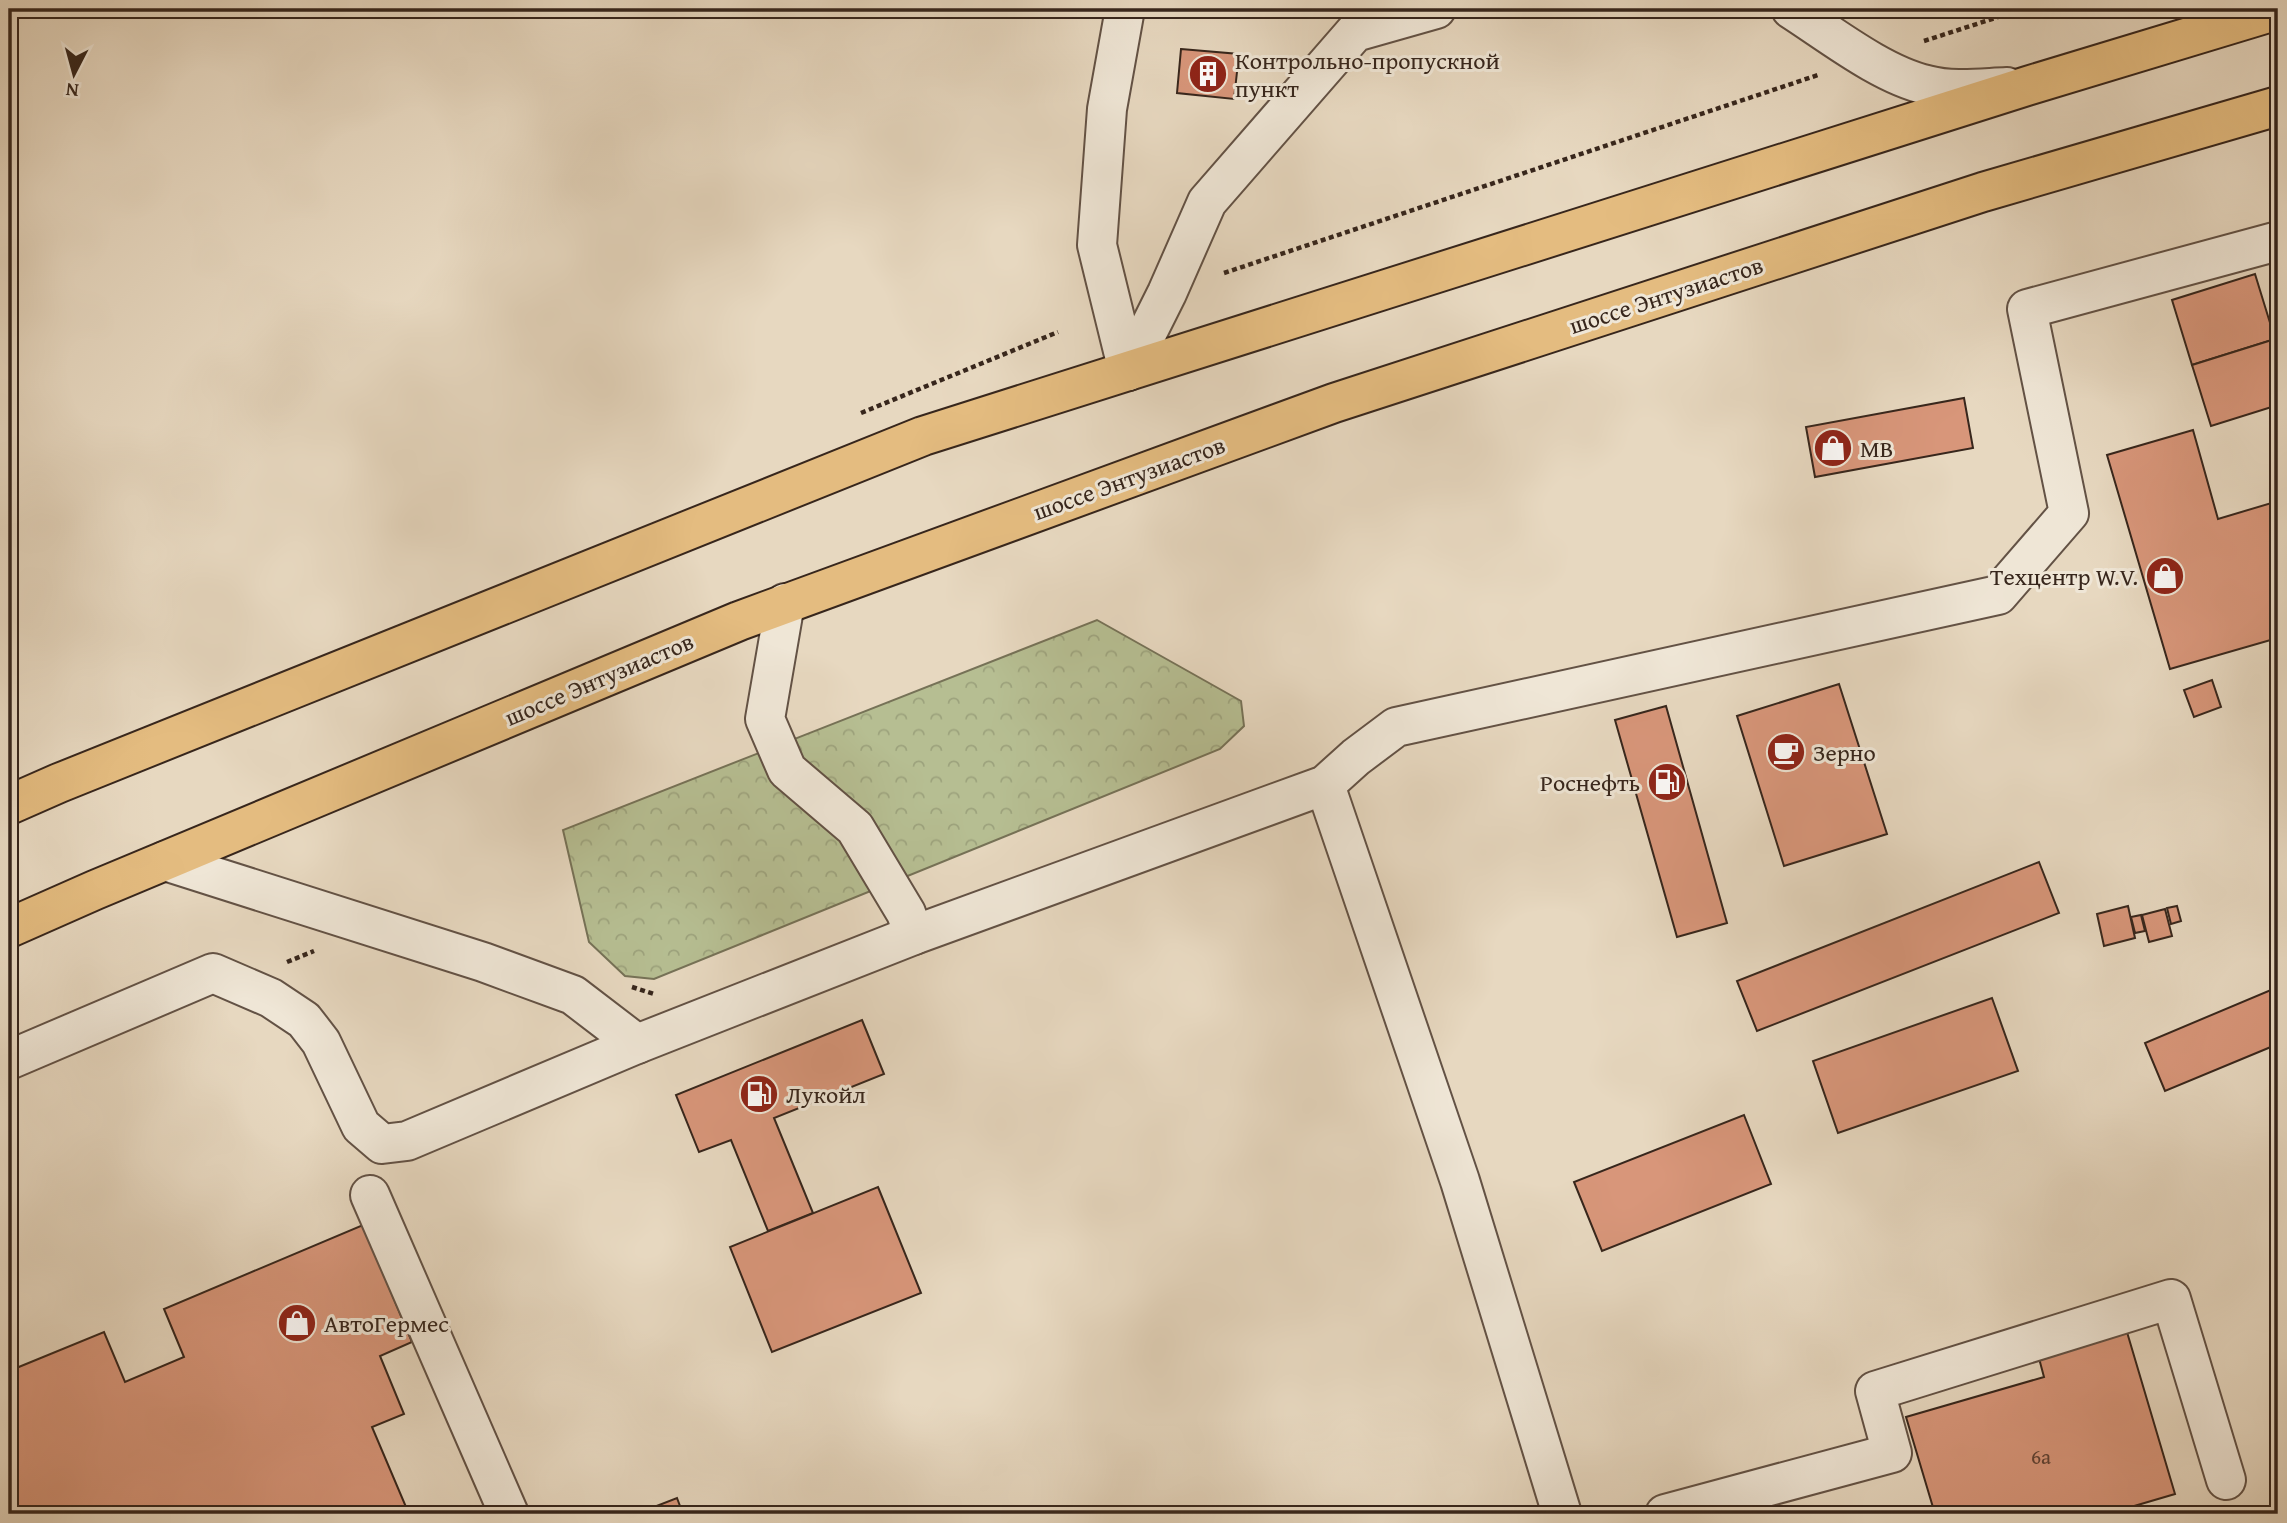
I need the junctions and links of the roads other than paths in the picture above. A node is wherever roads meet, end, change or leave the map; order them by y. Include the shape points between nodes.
1 (1125, 9) edge
2 (1436, 9) edge
3 (1791, 9) edge
4 (2278, 10) edge
5 (2027, 86) junction
6 (2278, 107) edge
7 (2278, 241) edge
8 (1129, 371) junction
9 (786, 604) junction
10 (1325, 785) junction
11 (9, 805) edge
12 (165, 861) junction
13 (9, 928) edge
14 (914, 935) junction
15 (636, 1044) junction
16 (9, 1060) edge
17 (370, 1195) dead end
18 (2226, 1480) dead end
19 (509, 1514) edge
20 (1562, 1514) edge
21 (1665, 1514) edge

1 - 8 street via 1107,109 1097,246
2 - 8 street via 1355,32 1207,202
3 - 5 street via 1868,58 1926,85
4 - 5 highway
5 - 8 highway
6 - 9 highway, шоссе Энтузиастов via 1983,192 1334,403
7 - 10 street via 2026,309 2069,513 1998,595 1395,727
8 - 11 highway via 923,436
9 - 12 highway, шоссе Энтузиастов
9 - 14 street via 765,719 787,770 855,828 906,913
10 - 14 street
10 - 20 street via 1460,1181
12 - 13 highway, шоссе Энтузиастов
12 - 15 street via 573,995
14 - 15 street
15 - 16 street via 394,1144 382,1144 360,1126 321,1042 304,1020 271,998 214,973
17 - 19 street
18 - 21 street via 2171,1299 1875,1391 1892,1453

